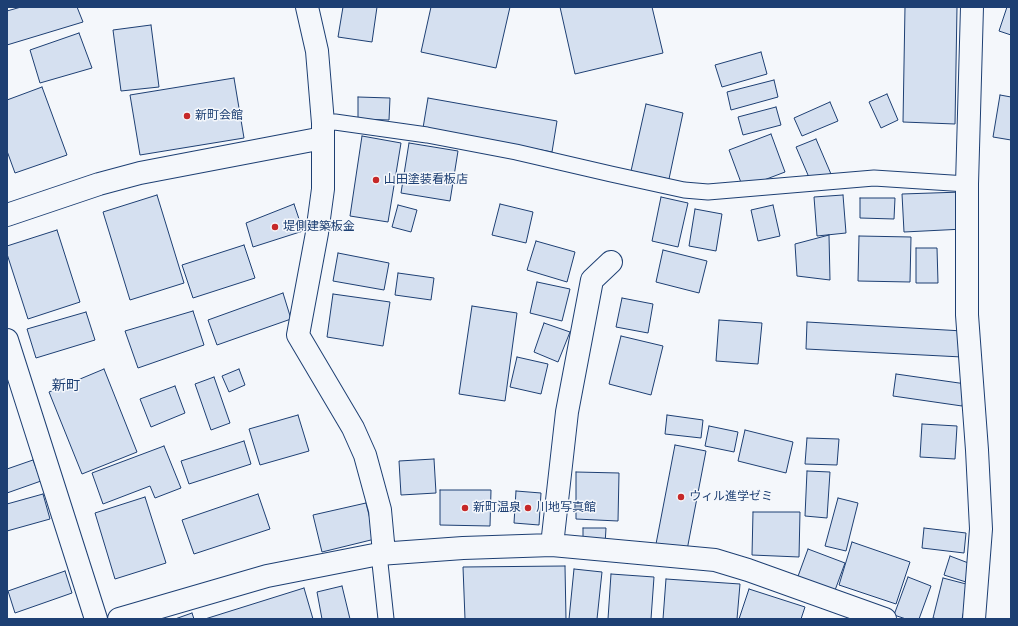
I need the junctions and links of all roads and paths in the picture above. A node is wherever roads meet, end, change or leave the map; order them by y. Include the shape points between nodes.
1 (307, 7) edge
2 (972, 7) edge
3 (323, 130) junction
4 (967, 184) junction
5 (7, 215) edge
6 (611, 262) dead end
7 (7, 340) edge
8 (552, 546) junction
9 (381, 553) junction
10 (96, 619) edge
11 (118, 619) edge
12 (386, 619) edge
13 (885, 619) edge
14 (974, 619) edge

1 - 3 street via 318,51
2 - 4 street
3 - 4 lane via 335,122 427,135 516,152 684,190 708,192 874,178
3 - 5 street via 99,184
3 - 9 street via 323,189 298,335 353,428 365,455 380,510
4 - 14 street via 967,315 978,450 981,529
6 - 8 street via 592,280 567,412
7 - 10 street
8 - 9 street
8 - 13 street via 715,560
9 - 11 street via 267,576
9 - 12 lane

